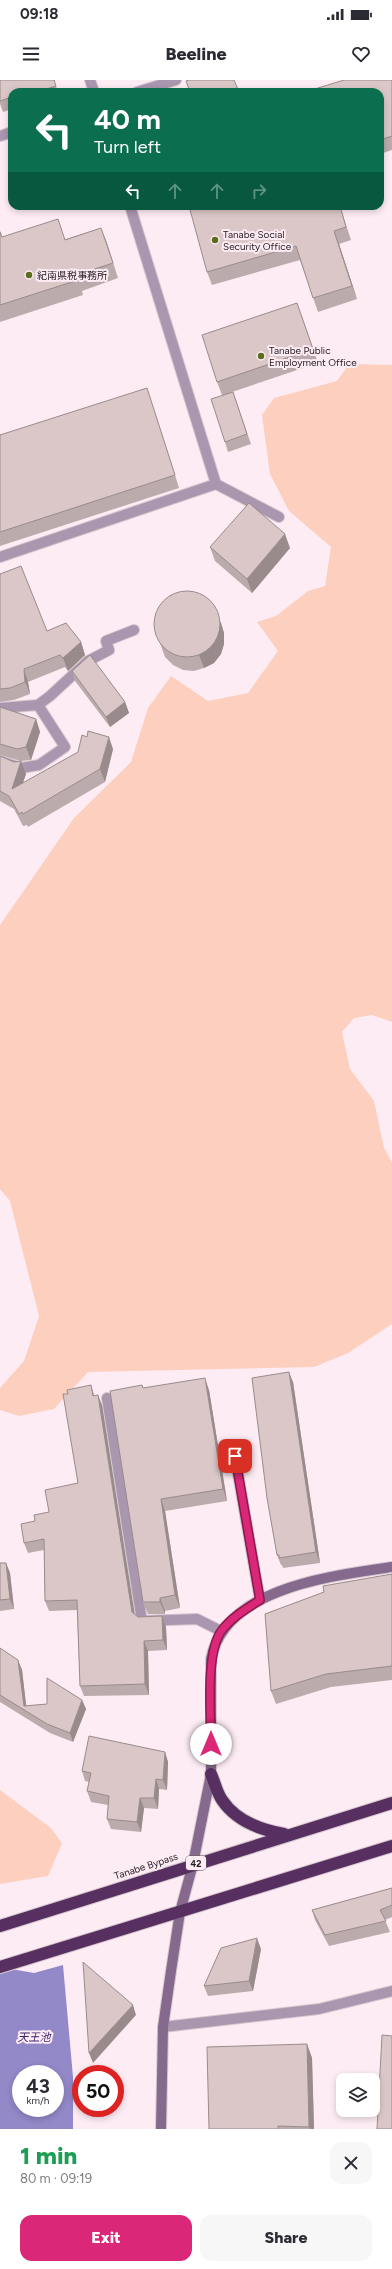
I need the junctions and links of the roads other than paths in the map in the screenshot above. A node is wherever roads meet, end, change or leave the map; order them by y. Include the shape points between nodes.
1 (176, 80) edge
2 (150, 88) edge
3 (131, 210) edge
4 (216, 484) junction
5 (279, 517) dead end
6 (0, 557) edge
7 (134, 630) dead end
8 (38, 705) junction
9 (0, 708) edge
10 (0, 761) edge
11 (107, 1398) dead end
12 (235, 1456) dead end
13 (392, 1566) edge
14 (260, 1600) junction
15 (221, 1631) junction
16 (211, 1774) junction
17 (392, 1802) edge
18 (287, 1835) junction
19 (392, 1846) edge
20 (193, 1864) junction
21 (180, 1912) junction
22 (0, 1926) edge
23 (0, 1967) edge
24 (392, 1991) edge
25 (163, 2027) junction
26 (161, 2129) edge

1 - 2 street
3 - 4 street
4 - 5 street
4 - 6 street
7 - 8 street via 106,640 109,650 88,660
8 - 9 street
8 - 10 street via 66,747 38,765 21,768
11 - 15 street via 142,1621 197,1619
12 - 14 street
13 - 14 main road via 313,1581
14 - 15 main road via 239,1613
15 - 16 main road via 214,1644 212,1659
16 - 18 highway via 222,1800 236,1814 251,1825
16 - 20 main road
17 - 18 highway, Tanabe Bypass / 42
18 - 20 highway, Tanabe Bypass / 42
19 - 21 highway
20 - 21 main road
20 - 22 highway, Tanabe Bypass / 42
21 - 23 highway
21 - 25 main road
24 - 25 street via 319,2009
25 - 26 main road

